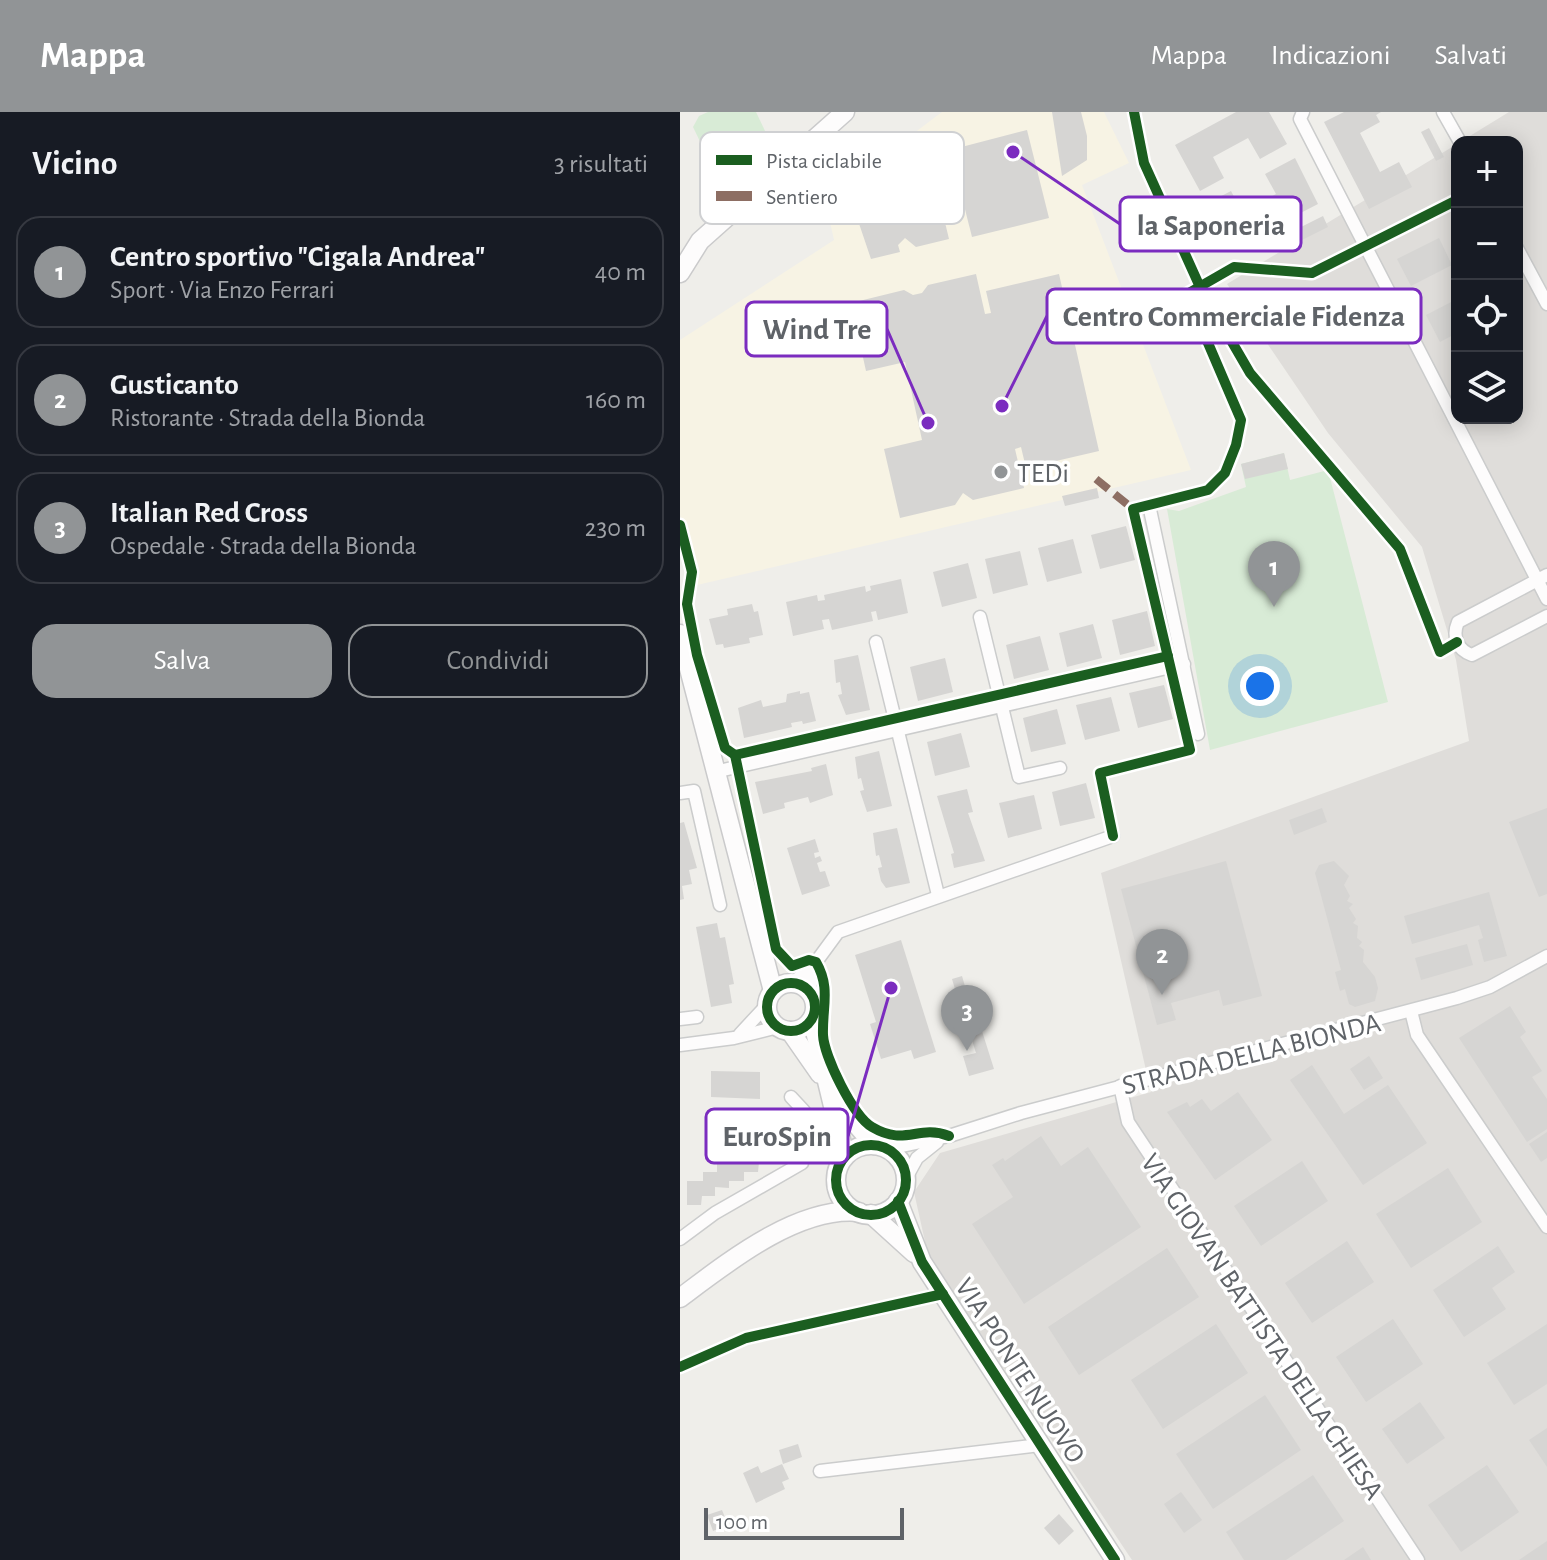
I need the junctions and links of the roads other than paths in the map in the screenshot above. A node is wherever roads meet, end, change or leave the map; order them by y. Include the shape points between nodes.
1 (845, 112) edge
2 (1303, 112) edge
3 (1443, 112) edge
4 (823, 132) edge
5 (1457, 136) edge
6 (719, 224) edge
7 (700, 241) junction
8 (680, 252) edge
9 (1523, 259) edge
10 (680, 273) edge
11 (1547, 304) edge
12 (1149, 505) dead end
13 (1543, 578) edge
14 (1547, 599) edge
15 (1547, 616) edge
16 (980, 617) dead end
17 (680, 634) edge
18 (876, 642) dead end
19 (1184, 664) junction
20 (1000, 708) junction
21 (897, 732) junction
22 (1198, 734) dead end
23 (1060, 768) dead end
24 (719, 771) junction
25 (680, 793) edge
26 (1113, 836) dead end
27 (938, 895) junction
28 (720, 905) dead end
29 (765, 955) junction
30 (1547, 956) edge
31 (797, 985) junction
32 (770, 998) junction
33 (1411, 1011) junction
34 (697, 1017) dead end
35 (680, 1019) edge
36 (812, 1019) junction
37 (784, 1029) junction
38 (734, 1038) junction
39 (680, 1045) edge
40 (1120, 1086) junction
41 (831, 1093) junction
42 (791, 1097) dead end
43 (949, 1136) junction
44 (881, 1147) junction
45 (845, 1156) junction
46 (906, 1178) junction
47 (836, 1182) junction
48 (898, 1201) junction
49 (865, 1213) junction
50 (791, 1225) junction
51 (1547, 1227) edge
52 (680, 1239) edge
53 (922, 1262) junction
54 (680, 1298) edge
55 (1040, 1445) junction
56 (820, 1471) dead end
57 (1115, 1560) edge
58 (1418, 1560) edge

1 - 4 street
2 - 13 street via 1300,119 1364,247
3 - 5 street
6 - 7 street
7 - 8 street
7 - 10 street
9 - 11 street
12 - 19 street
13 - 14 street
13 - 15 street via 1458,622 1457,642 1472,655
16 - 20 street
17 - 24 street
18 - 21 street
19 - 20 street
19 - 22 street
20 - 21 street
20 - 23 street via 1019,777
21 - 24 street
21 - 27 street
24 - 29 street
25 - 28 street via 694,791
26 - 27 street
27 - 31 street via 838,932
29 - 31 street
29 - 32 street
30 - 33 street, STRADA DELLA BIONDA via 1490,987
31 - 32 street
31 - 36 street via 815,1006
32 - 37 street via 770,1018
32 - 38 street via 754,1023
33 - 40 street, STRADA DELLA BIONDA
33 - 51 street via 1417,1035
34 - 35 street
36 - 37 street via 803,1028
36 - 41 street
37 - 38 street
37 - 41 street
38 - 39 street
40 - 43 street, STRADA DELLA BIONDA
40 - 58 street, VIA GIOVAN BATTISTA DELLA CHIESA via 1128,1122
41 - 44 street
41 - 45 street
42 - 52 street via 804,1111 802,1163
43 - 44 street, STRADA DELLA BIONDA
43 - 46 street, STRADA DELLA BIONDA via 924,1150
44 - 45 street via 863,1146
44 - 46 street via 897,1156
45 - 47 street
46 - 48 street
47 - 49 street, VIA PONTE NUOVO via 843,1201
47 - 50 street
48 - 49 street via 891,1208
48 - 53 street, VIA PONTE NUOVO
49 - 50 street via 816,1215
49 - 53 street, VIA PONTE NUOVO
50 - 54 street
53 - 55 street, VIA PONTE NUOVO
55 - 56 street
55 - 57 street, VIA PONTE NUOVO

